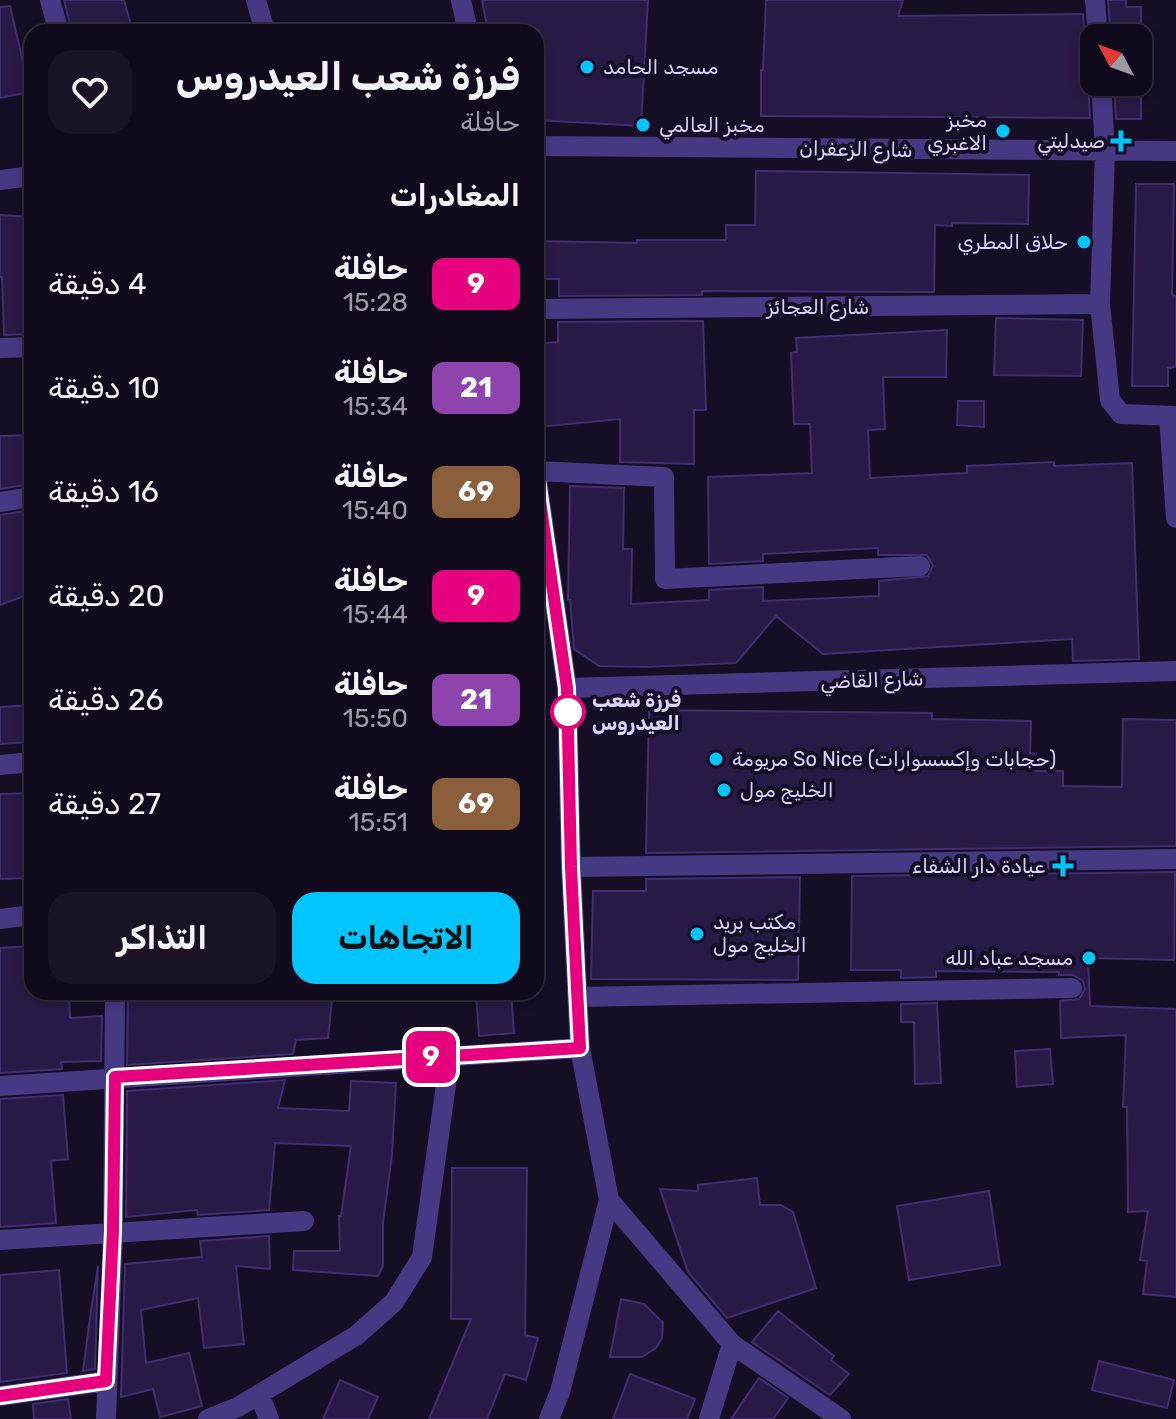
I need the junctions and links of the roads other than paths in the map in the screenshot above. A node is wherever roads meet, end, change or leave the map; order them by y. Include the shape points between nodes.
1 (50, 0) edge
2 (256, 0) edge
3 (461, 0) edge
4 (1095, 0) edge
5 (57, 24) edge
6 (263, 24) edge
7 (466, 24) edge
8 (1097, 24) edge
9 (1102, 96) edge
10 (544, 146) edge
11 (1105, 151) junction
12 (1176, 151) edge
13 (24, 177) edge
14 (0, 180) edge
15 (1100, 304) junction
16 (544, 309) edge
17 (24, 347) edge
18 (0, 348) edge
19 (1172, 416) edge
20 (544, 472) edge
21 (24, 498) edge
22 (0, 502) edge
23 (1176, 518) edge
24 (544, 528) edge
25 (920, 566) dead end
26 (1176, 671) edge
27 (567, 688) junction
28 (24, 763) edge
29 (0, 765) edge
30 (1176, 859) edge
31 (571, 867) junction
32 (24, 916) edge
33 (0, 919) edge
34 (1072, 988) dead end
35 (578, 997) junction
36 (115, 1000) edge
37 (580, 1048) junction
38 (450, 1056) junction
39 (115, 1077) junction
40 (0, 1086) edge
41 (609, 1200) junction
42 (304, 1221) dead end
43 (113, 1231) junction
44 (0, 1240) edge
45 (732, 1344) junction
46 (106, 1381) junction
47 (259, 1394) junction
48 (0, 1396) edge
49 (106, 1419) edge
50 (208, 1419) edge
51 (269, 1419) edge
52 (549, 1419) edge
53 (709, 1419) edge
54 (841, 1419) edge

1 - 5 street
2 - 6 street
3 - 7 street
4 - 8 street
9 - 11 street
10 - 11 street, شارع الزعفران
11 - 12 street, شارع الزعفران
11 - 15 street
13 - 14 street
15 - 16 street, شارع العجائز
15 - 19 street via 1110,400 1121,414
17 - 18 street
19 - 23 street
20 - 25 street via 664,477 665,579
21 - 22 street
24 - 27 street
26 - 27 street, شارع القاضي
27 - 31 street
28 - 29 street
30 - 31 street
31 - 35 street
32 - 33 street
34 - 35 street
35 - 37 street
36 - 39 street
37 - 38 street
37 - 41 street
38 - 39 street
38 - 47 street via 422,1257 394,1302 357,1335
39 - 40 street
39 - 43 street
41 - 45 street
41 - 52 street
42 - 43 street
43 - 44 street
43 - 46 street
45 - 53 street
45 - 54 street
46 - 48 street
46 - 49 street
47 - 50 street
47 - 51 street

